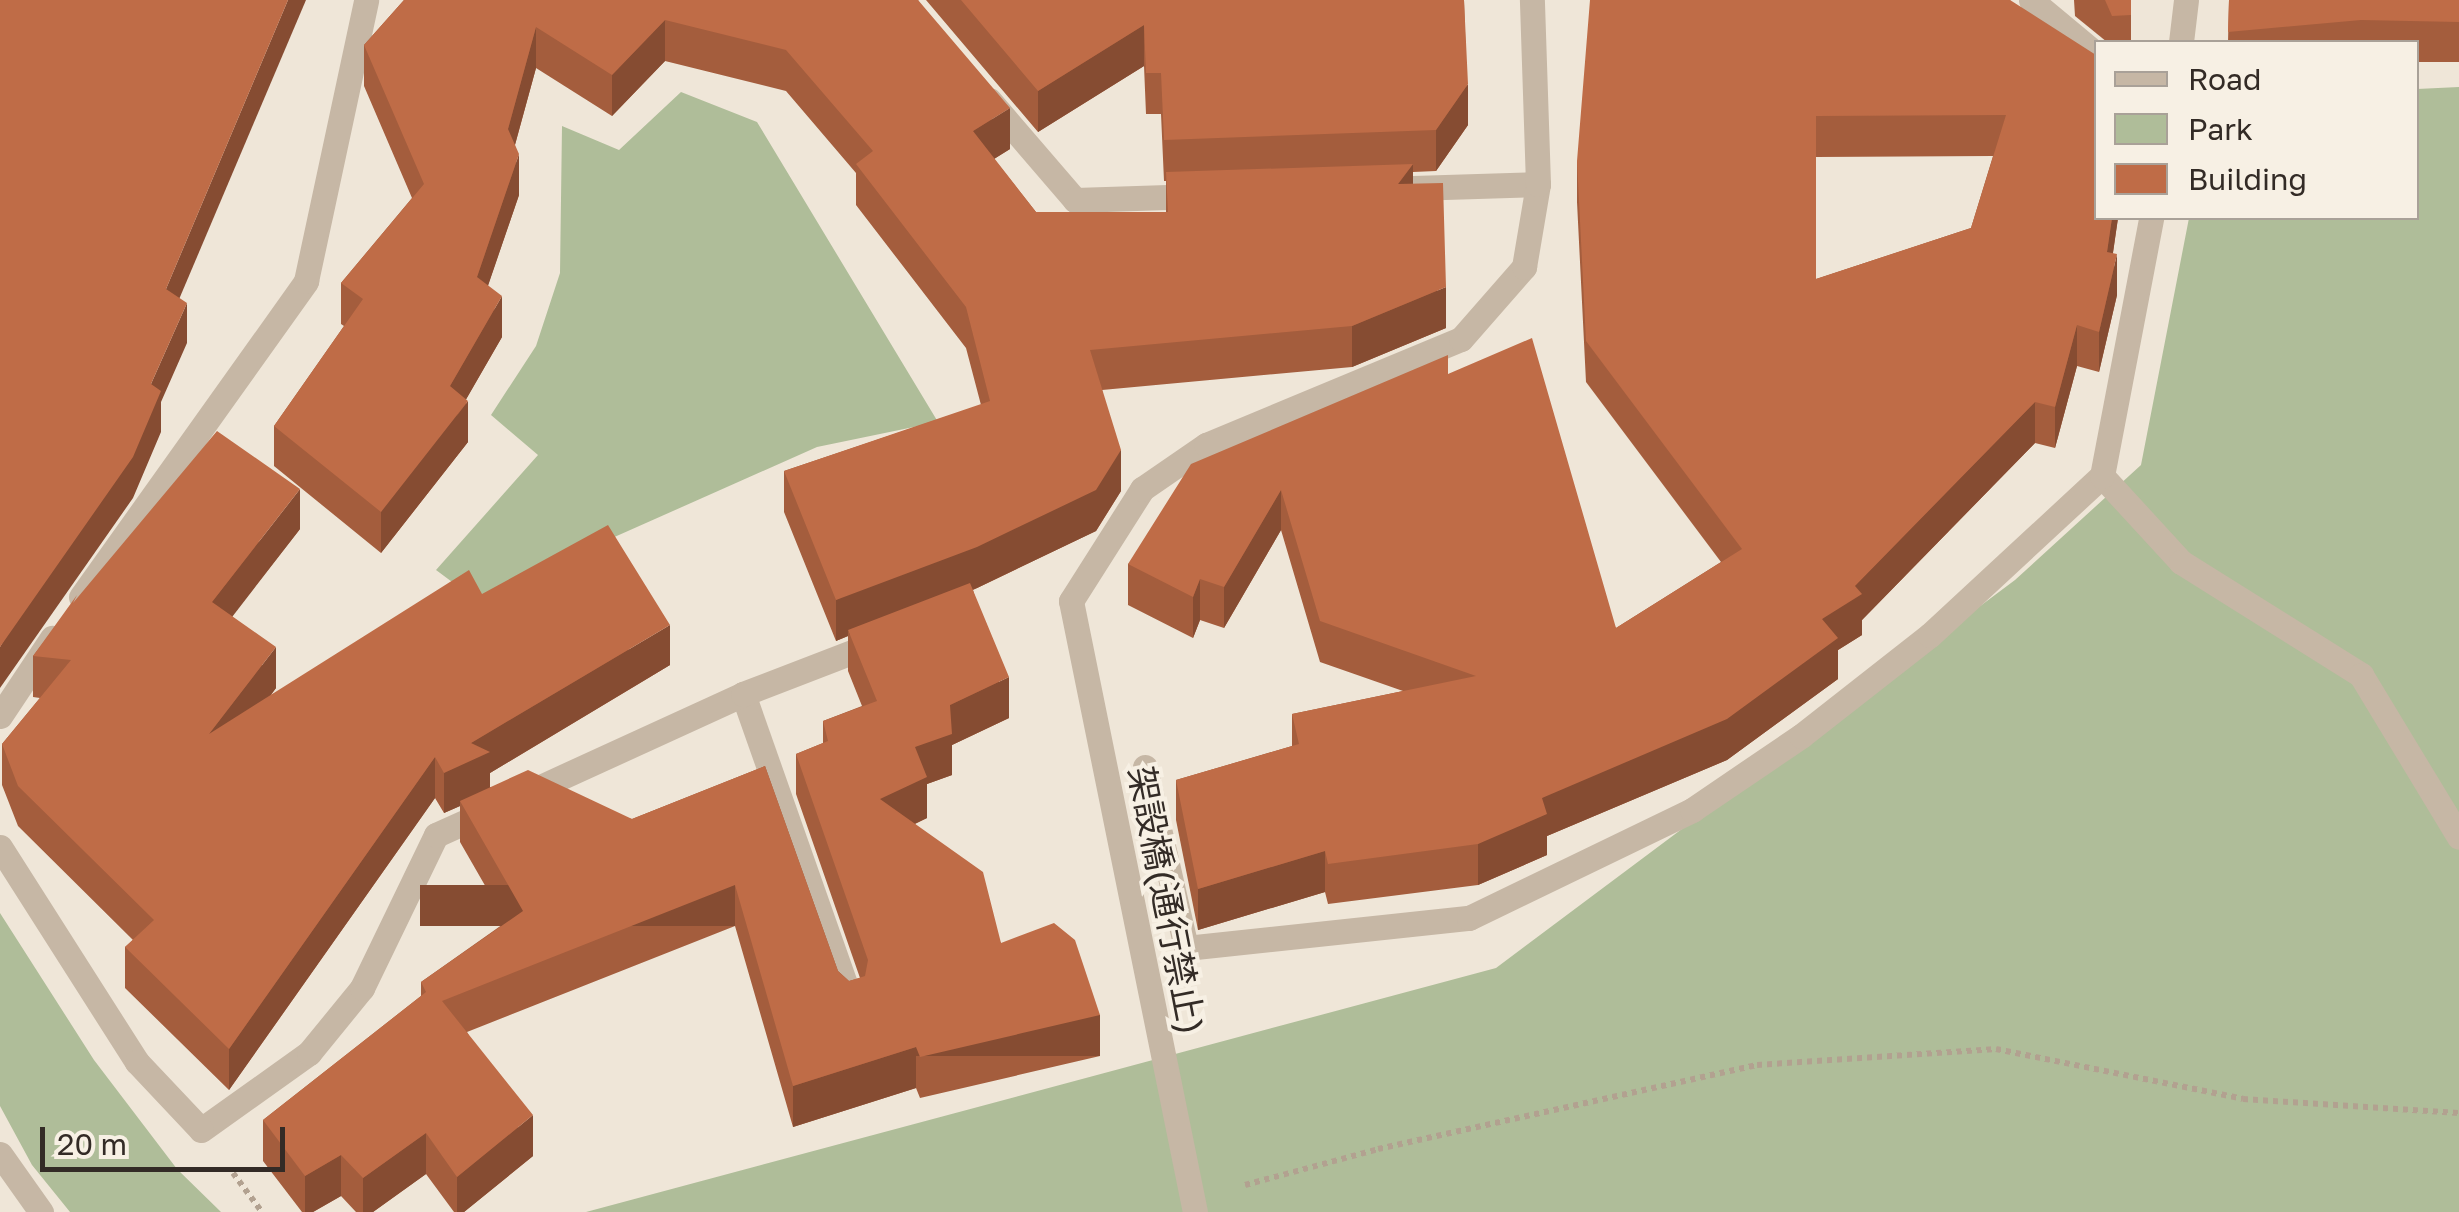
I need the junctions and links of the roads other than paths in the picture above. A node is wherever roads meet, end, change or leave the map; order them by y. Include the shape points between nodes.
1 (366, 0) edge
2 (1532, 0) edge
3 (2031, 0) edge
4 (2186, 0) edge
5 (2181, 40) edge
6 (2094, 52) edge
7 (978, 86) edge
8 (1538, 184) junction
9 (1383, 189) edge
10 (1229, 194) edge
11 (2152, 220) edge
12 (2102, 476) junction
13 (905, 632) edge
14 (743, 694) junction
15 (0, 716) edge
16 (1145, 766) dead end
17 (2459, 836) edge
18 (0, 847) edge
19 (853, 1006) edge
20 (0, 1154) edge
21 (41, 1212) edge
22 (1195, 1212) edge

1 - 15 street via 306,281
2 - 8 street
3 - 6 street
4 - 5 street
7 - 10 street via 1075,200
8 - 9 street
8 - 22 street, 架設橋(通行禁止), bridge via 1524,267 1461,339 1206,444 1142,489 1071,601
11 - 12 street
12 - 16 street via 1930,635 1802,736 1692,810 1470,918 1186,948
12 - 17 street via 2181,562 2361,675
13 - 14 street
14 - 18 street via 436,835 362,988 309,1054 201,1130 137,1062
14 - 19 street
20 - 21 street

